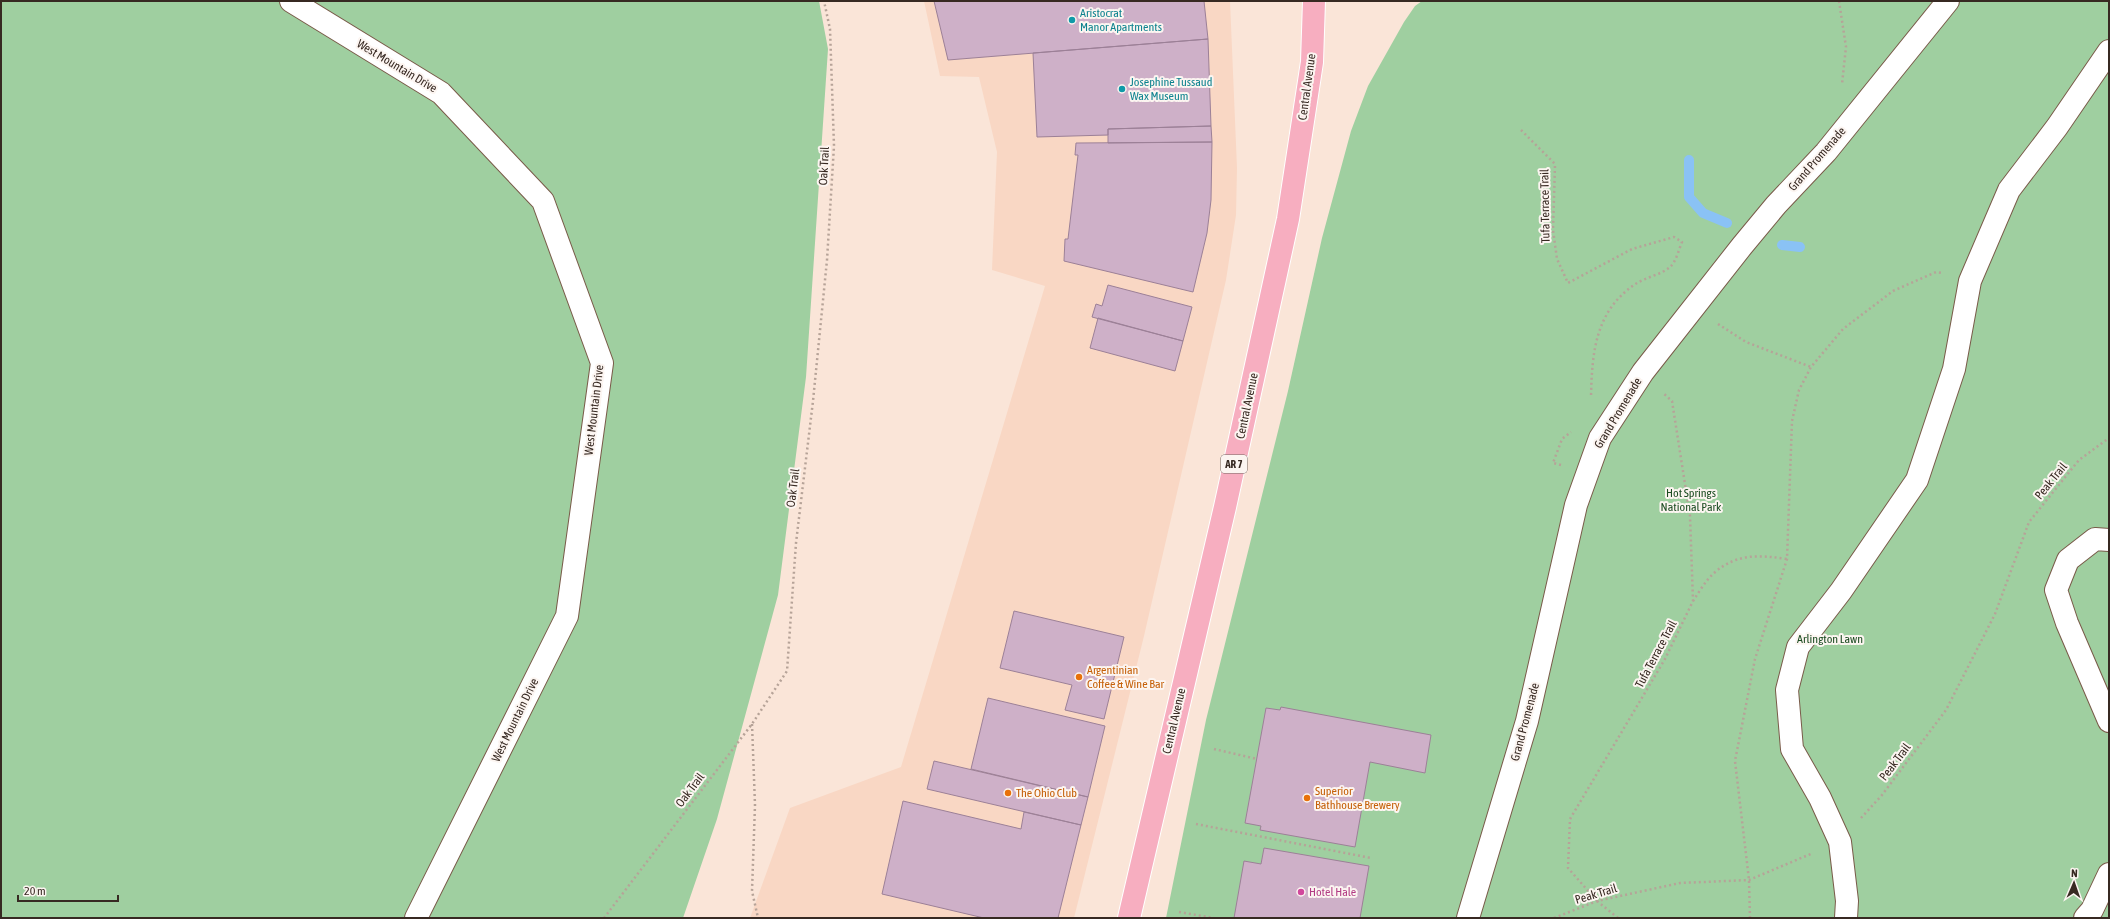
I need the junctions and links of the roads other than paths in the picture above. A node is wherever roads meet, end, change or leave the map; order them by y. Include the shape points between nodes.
1 (291, 1) edge
2 (1948, 1) edge
3 (1315, 2) edge
4 (2109, 51) edge
5 (2109, 540) edge
6 (2109, 721) edge
7 (2109, 874) edge
8 (416, 918) edge
9 (1129, 918) edge
10 (1468, 918) edge
11 (1846, 918) edge
12 (2084, 918) edge

1 - 8 street, West Mountain Drive via 441,93 543,201 602,363 567,616
2 - 10 street, Grand Promenade via 1826,152 1761,223 1643,372 1600,438 1576,505 1527,721
3 - 9 main road, Central Avenue / AR 7 via 1312,62 1288,219 1225,507
4 - 11 street via 2057,127 2009,190 1970,281 1954,369 1917,480 1841,591 1798,647 1787,690 1792,749 1820,798 1840,842 1847,901
5 - 6 street via 2095,539 2068,560 2056,590 2067,623
7 - 12 street via 2092,910

